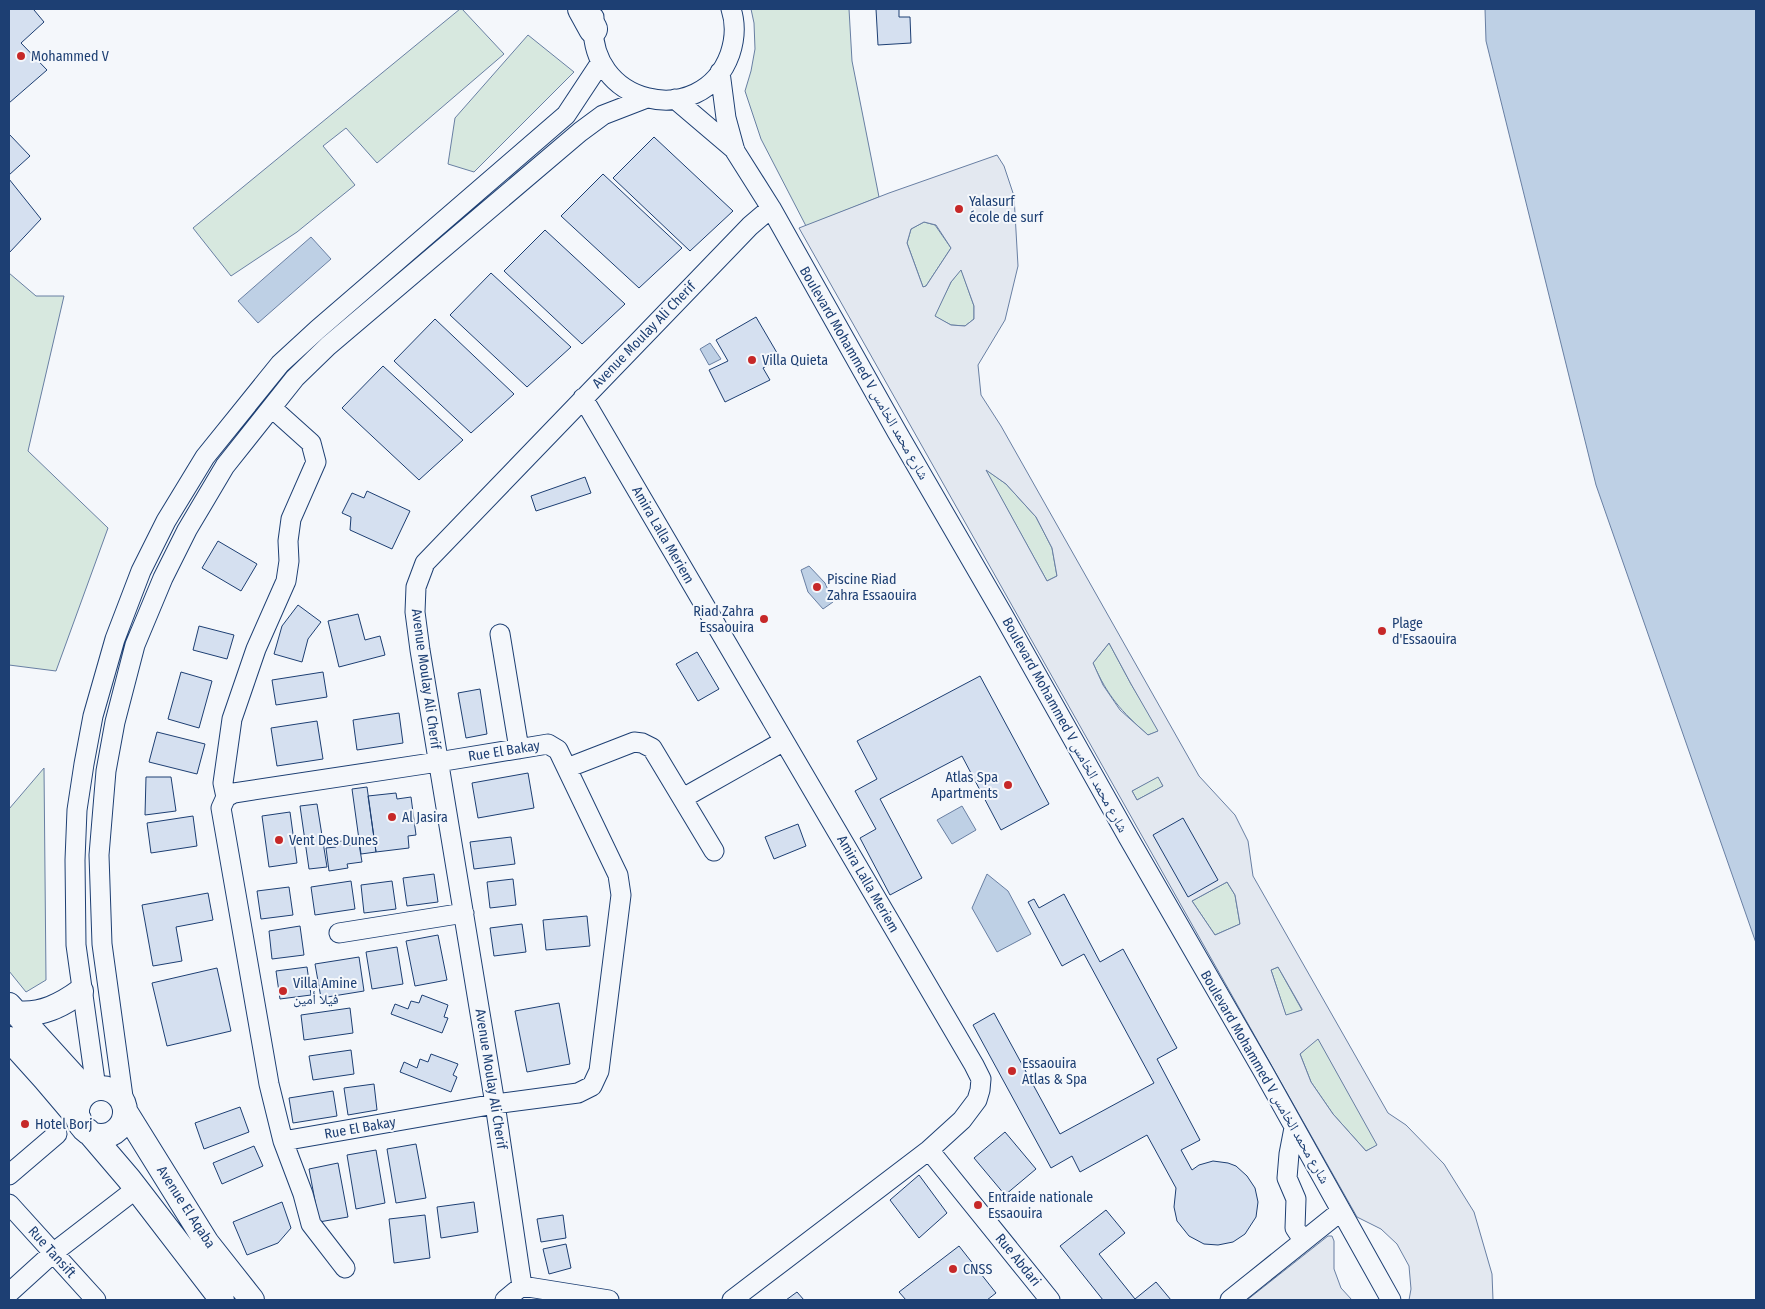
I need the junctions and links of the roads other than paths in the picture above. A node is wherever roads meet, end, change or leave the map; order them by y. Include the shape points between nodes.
1 (731, 9) edge
2 (590, 16) edge
3 (601, 62) junction
4 (720, 72) junction
5 (646, 98) junction
6 (674, 100) junction
7 (735, 151) junction
8 (771, 208) junction
9 (583, 398) junction
10 (272, 408) junction
11 (500, 634) dead end
12 (784, 741) junction
13 (519, 748) junction
14 (438, 762) junction
15 (566, 768) junction
16 (226, 797) junction
17 (683, 798) junction
18 (714, 851) dead end
19 (464, 913) junction
20 (339, 932) dead end
21 (81, 991) junction
22 (13, 1009) edge
23 (9, 1039) edge
24 (92, 1090) junction
25 (495, 1104) junction
26 (124, 1107) junction
27 (83, 1125) junction
28 (1294, 1128) junction
29 (57, 1134) dead end
30 (282, 1141) junction
31 (929, 1150) junction
32 (9, 1175) edge
33 (136, 1189) junction
34 (9, 1204) edge
35 (1341, 1211) junction
36 (1303, 1240) junction
37 (53, 1253) junction
38 (346, 1268) dead end
39 (522, 1286) junction
40 (9, 1293) edge
41 (96, 1300) edge
42 (222, 1300) edge
43 (252, 1300) edge
44 (505, 1300) edge
45 (609, 1300) edge
46 (732, 1300) edge
47 (1050, 1300) edge
48 (1230, 1300) edge
49 (1391, 1300) edge

1 - 4 street via 735,31 733,46
2 - 3 street
3 - 5 street via 612,78 628,91
3 - 21 street via 566,115 280,364 205,457 166,521 141,571 114,640 93,716 84,764 77,810 75,860 76,945
4 - 6 street via 700,90
4 - 7 street via 726,118
5 - 6 street
5 - 10 street via 603,116 557,150 328,346 295,378
6 - 7 street
7 - 8 street, Boulevard Mohammed V شارع محمد الخامس
8 - 9 street, Avenue Moulay Ali Cherif
8 - 28 street, Boulevard Mohammed V شارع محمد الخامس
9 - 12 street, Amira Lalla Meriem
9 - 14 street, Avenue Moulay Ali Cherif via 425,563 416,587 415,612
10 - 16 street via 311,443 316,462 291,519 286,582 256,649 232,719 223,783
10 - 26 street via 225,466 162,578 136,645 115,722 106,771 99,855 102,944
11 - 13 street
12 - 17 street
12 - 31 street, Amira Lalla Meriem via 981,1079 977,1100 962,1120
13 - 14 street, Rue El Bakay
13 - 15 street, Rue El Bakay via 548,744 558,750
14 - 16 street, Rue El Bakay via 234,793
14 - 19 street, Avenue Moulay Ali Cherif
15 - 17 street via 634,742 642,743 652,748
15 - 25 street, Rue El Bakay via 618,874 621,895 599,1071 592,1086 578,1093
16 - 30 street via 221,808 269,1084
17 - 18 street
19 - 20 street
19 - 25 street, Avenue Moulay Ali Cherif
21 - 22 main road via 46,1011 24,1014
21 - 24 street
22 - 24 main road
23 - 27 main road, Avenue El Aqaba
24 - 26 main road via 110,1089
24 - 27 main road via 82,1097 79,1104
25 - 30 street, Rue El Bakay
25 - 39 street, Avenue Moulay Ali Cherif
26 - 27 main road via 121,1125 109,1134 102,1135
26 - 43 main road, Avenue El Aqaba via 207,1242
27 - 33 main road, Avenue El Aqaba
28 - 35 street, Boulevard Mohammed V شارع محمد الخامس
28 - 36 street via 1287,1178 1296,1199 1294,1228
29 - 32 street
30 - 38 street via 311,1224
31 - 46 street, Amira Lalla Meriem
31 - 47 street, Rue Abdari
33 - 37 street
33 - 42 main road, Avenue El Aqaba
34 - 37 street, Rue Tansift
35 - 36 street
35 - 49 street, Boulevard Mohammed V شارع محمد الخامس
36 - 48 street
37 - 40 street
37 - 41 street, Rue Tansift
39 - 44 street
39 - 45 street

